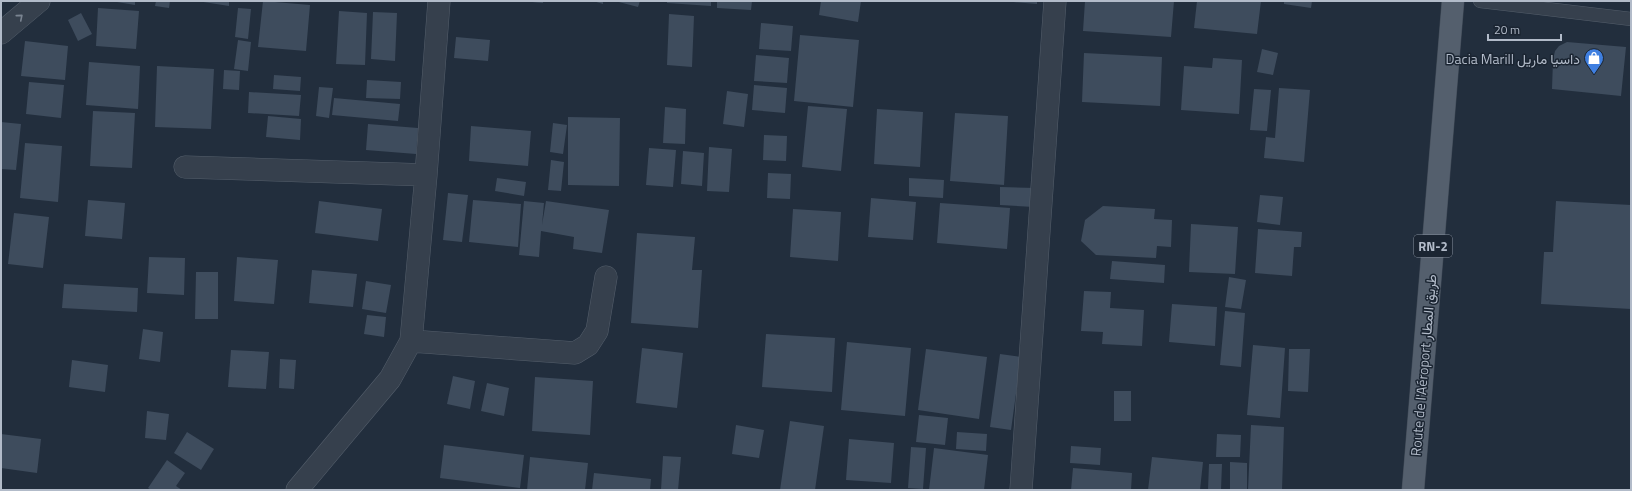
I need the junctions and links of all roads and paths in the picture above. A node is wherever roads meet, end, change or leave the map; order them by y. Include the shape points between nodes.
1 (39, 1) edge
2 (440, 1) edge
3 (1055, 1) edge
4 (1453, 1) edge
5 (1480, 1) edge
6 (1631, 18) edge
7 (1, 33) edge
8 (185, 166) dead end
9 (426, 175) junction
10 (606, 278) dead end
11 (412, 341) junction
12 (297, 490) edge
13 (1021, 490) edge
14 (1413, 490) edge

7 -> 1 street
2 - 9 street
3 - 13 street
4 - 14 main road, Route de l'Aéroport طريق المطار / RN-2
5 - 6 lane
8 - 9 street
9 - 11 street
10 - 11 street via 597,331 588,345 574,353
11 - 12 street via 390,379

